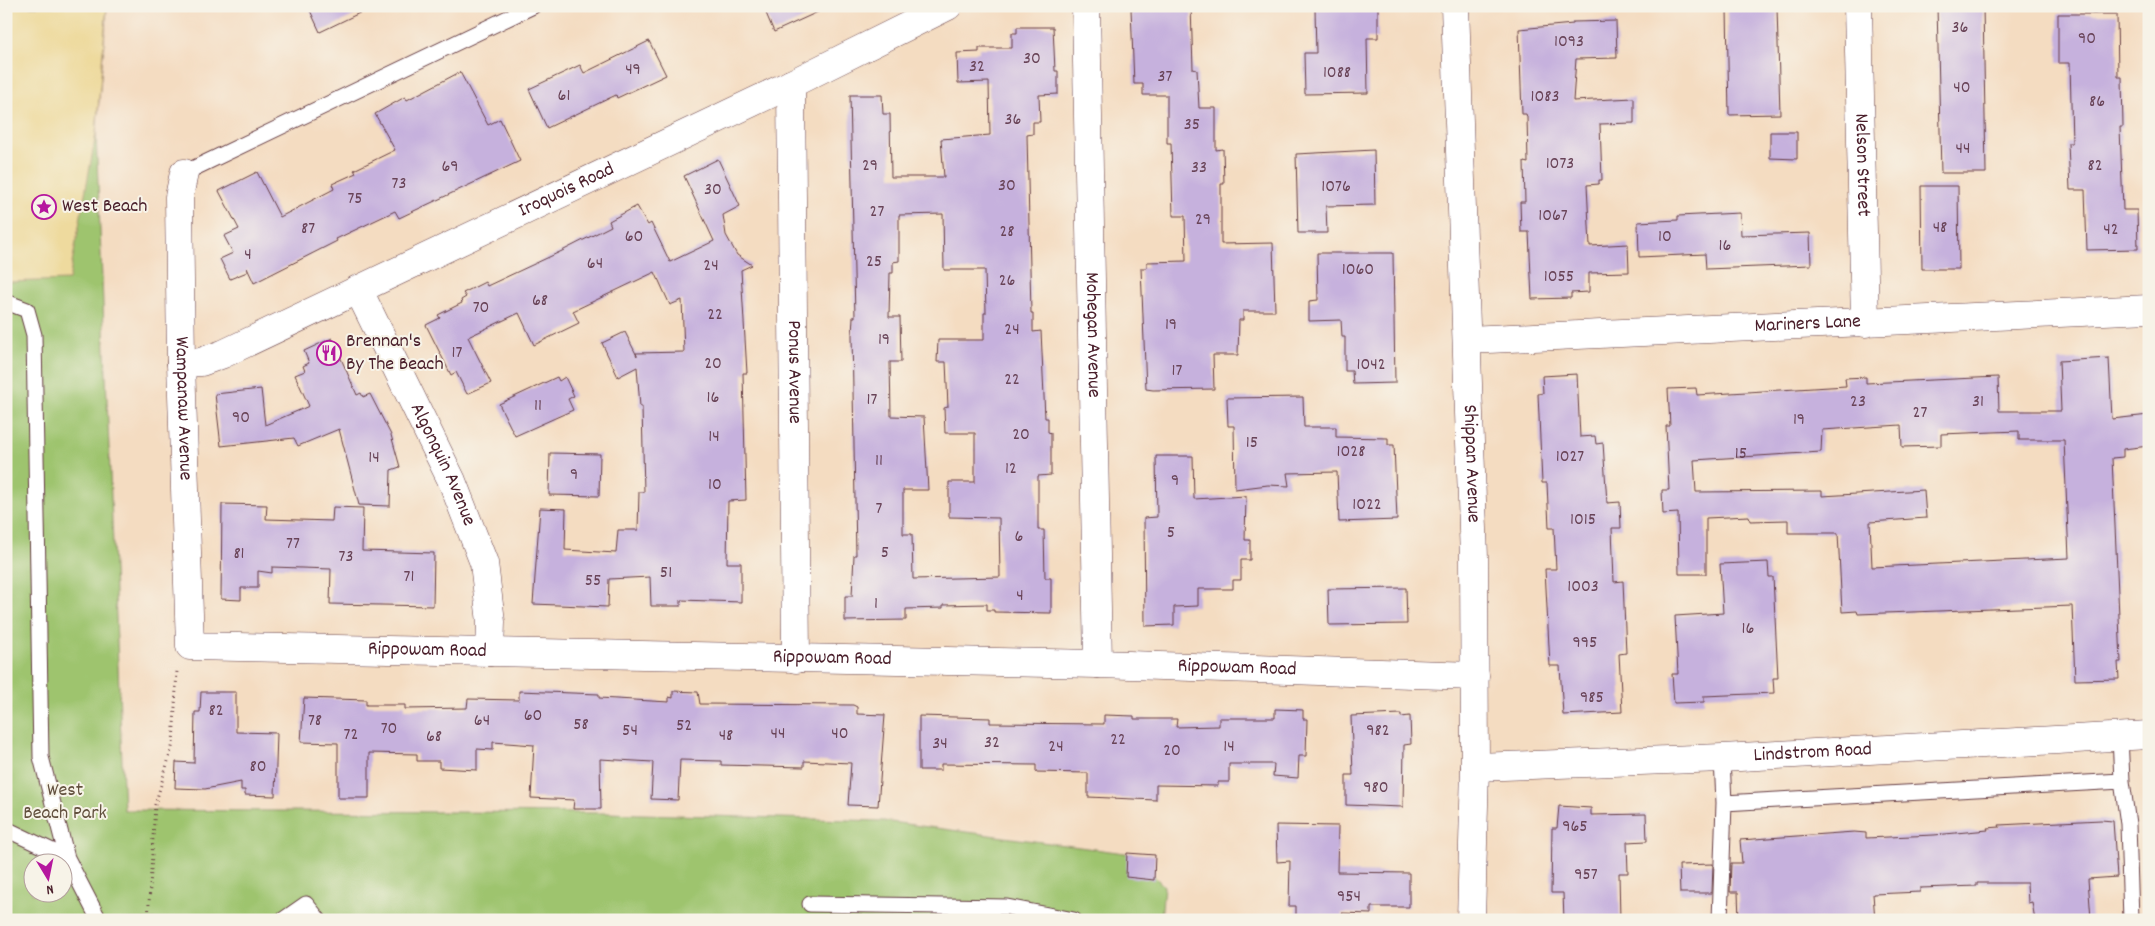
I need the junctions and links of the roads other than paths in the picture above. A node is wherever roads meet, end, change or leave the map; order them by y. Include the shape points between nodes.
1 (533, 6) edge
2 (948, 6) edge
3 (1086, 6) edge
4 (1455, 6) edge
5 (1858, 6) edge
6 (791, 84) junction
7 (184, 173) joint
8 (358, 288) junction
9 (6, 302) edge
10 (2149, 308) edge
11 (1865, 323) junction
12 (1467, 340) junction
13 (181, 363) junction
14 (190, 646) joint
15 (490, 652) junction
16 (796, 659) junction
17 (1098, 664) junction
18 (1475, 676) junction
19 (2149, 735) edge
20 (2120, 736) junction
21 (1722, 758) junction
22 (1475, 766) junction
23 (2122, 781) junction
24 (1724, 803) junction
25 (6, 828) edge
26 (59, 854) edge
27 (66, 854) edge
28 (72, 868) edge
29 (810, 904) dead end
30 (99, 920) edge
31 (283, 920) edge
32 (319, 920) edge
33 (1074, 920) edge
34 (1471, 920) edge
35 (1720, 920) edge
36 (2131, 920) edge

1 - 7 lane
2 - 6 street, Iroquois Road
3 - 17 street, Mohegan Avenue
4 - 12 street, Shippan Avenue
5 - 11 street, Nelson Street
6 - 8 street, Iroquois Road
6 - 16 street, Ponus Avenue
7 - 13 street, Wampanaw Avenue via 179,197
8 - 13 street, Iroquois Road via 223,354 201,362
8 - 15 street, Algonquin Avenue via 452,481 478,545 484,563 491,622
9 - 27 lane via 27,310 34,335 41,757
10 - 11 street, Mariners Lane
11 - 12 street, Mariners Lane
12 - 18 street, Shippan Avenue
13 - 14 street, Wampanaw Avenue
14 - 15 street, Rippowam Road
15 - 16 street, Rippowam Road
16 - 17 street, Rippowam Road
17 - 18 street, Rippowam Road
18 - 22 street, Shippan Avenue
19 - 20 street, Lindstrom Road
20 - 21 street, Lindstrom Road
20 - 23 lane
21 - 22 street, Lindstrom Road
21 - 24 lane
22 - 34 street, Shippan Avenue
23 - 24 lane
23 - 36 lane via 2128,824
24 - 35 lane
25 - 26 lane
28 - 30 lane
29 - 33 lane via 1007,907
31 - 32 lane via 306,904

